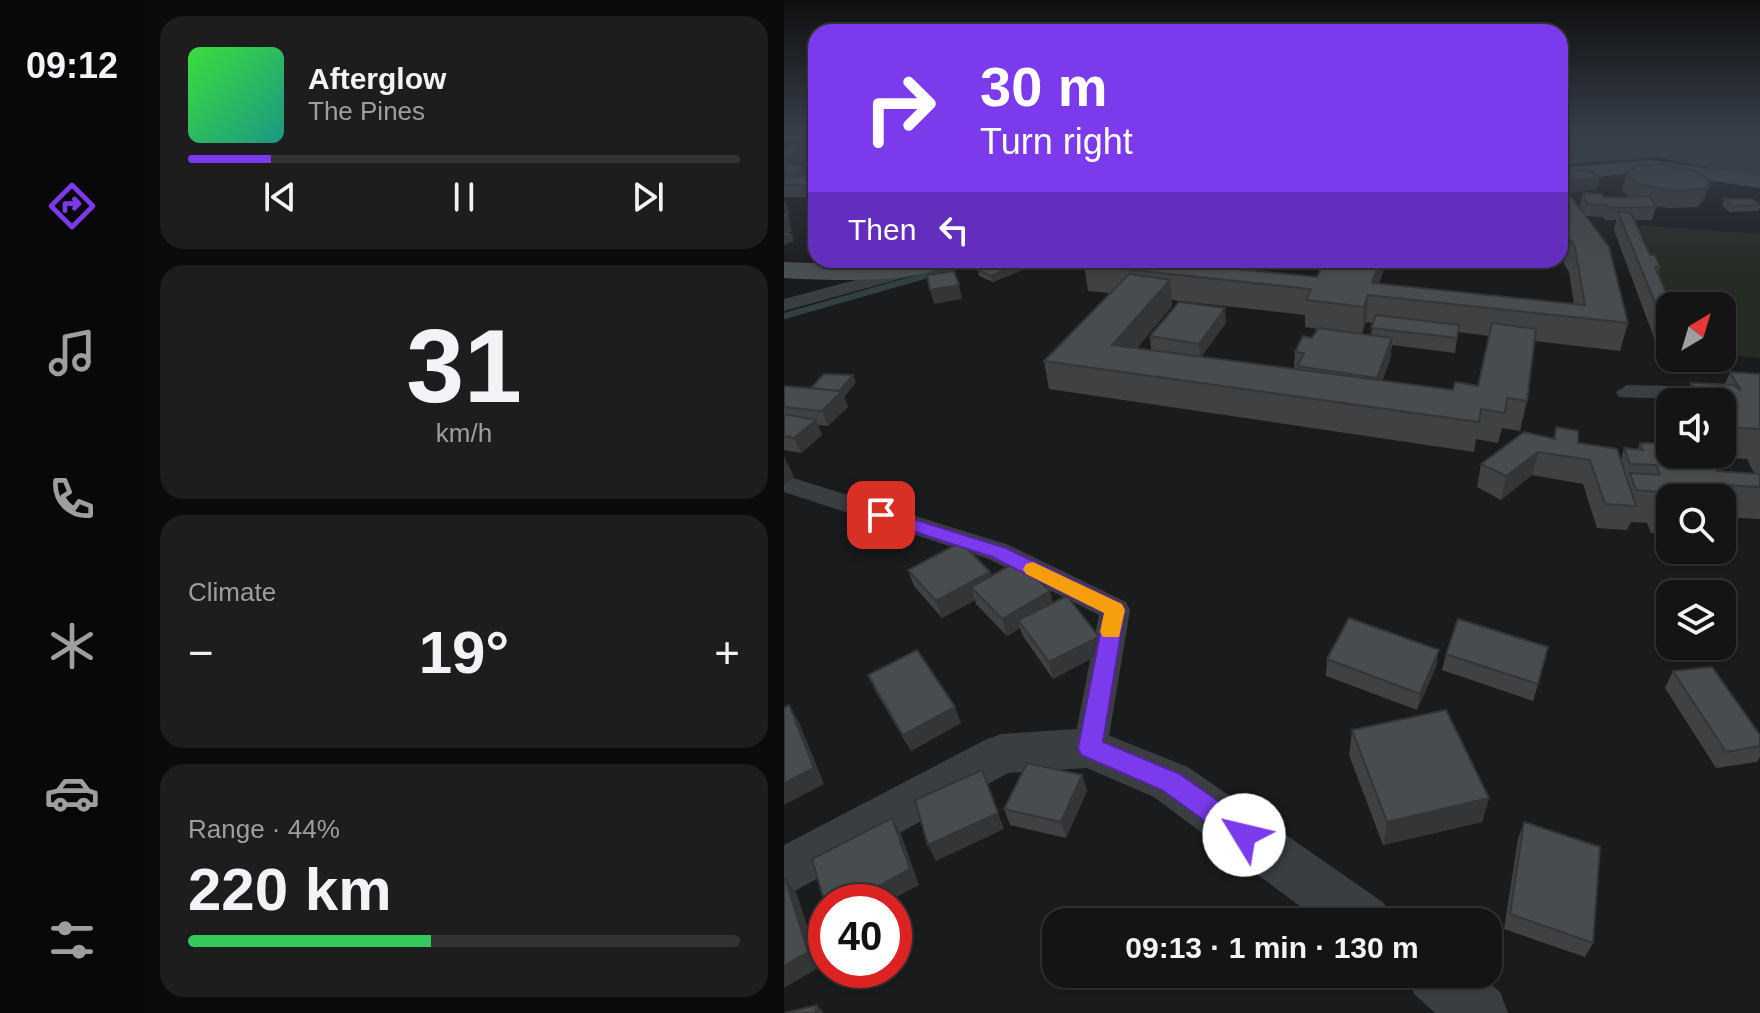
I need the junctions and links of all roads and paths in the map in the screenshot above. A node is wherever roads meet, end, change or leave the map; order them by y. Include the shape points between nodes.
1 (916, 268) edge
2 (784, 270) edge
3 (908, 271) junction
4 (784, 305) edge
5 (1627, 392) dead end
6 (1760, 395) edge
7 (793, 486) dead end
8 (1090, 748) junction
9 (784, 872) edge
10 (1346, 908) edge
11 (1450, 988) edge
12 (1479, 1013) edge

1 - 3 main road
2 - 3 main road
3 - 4 street
5 - 6 street
7 - 8 street via 999,552 1115,610
8 - 9 street via 1001,754
8 - 10 street via 1171,782
11 - 12 street

